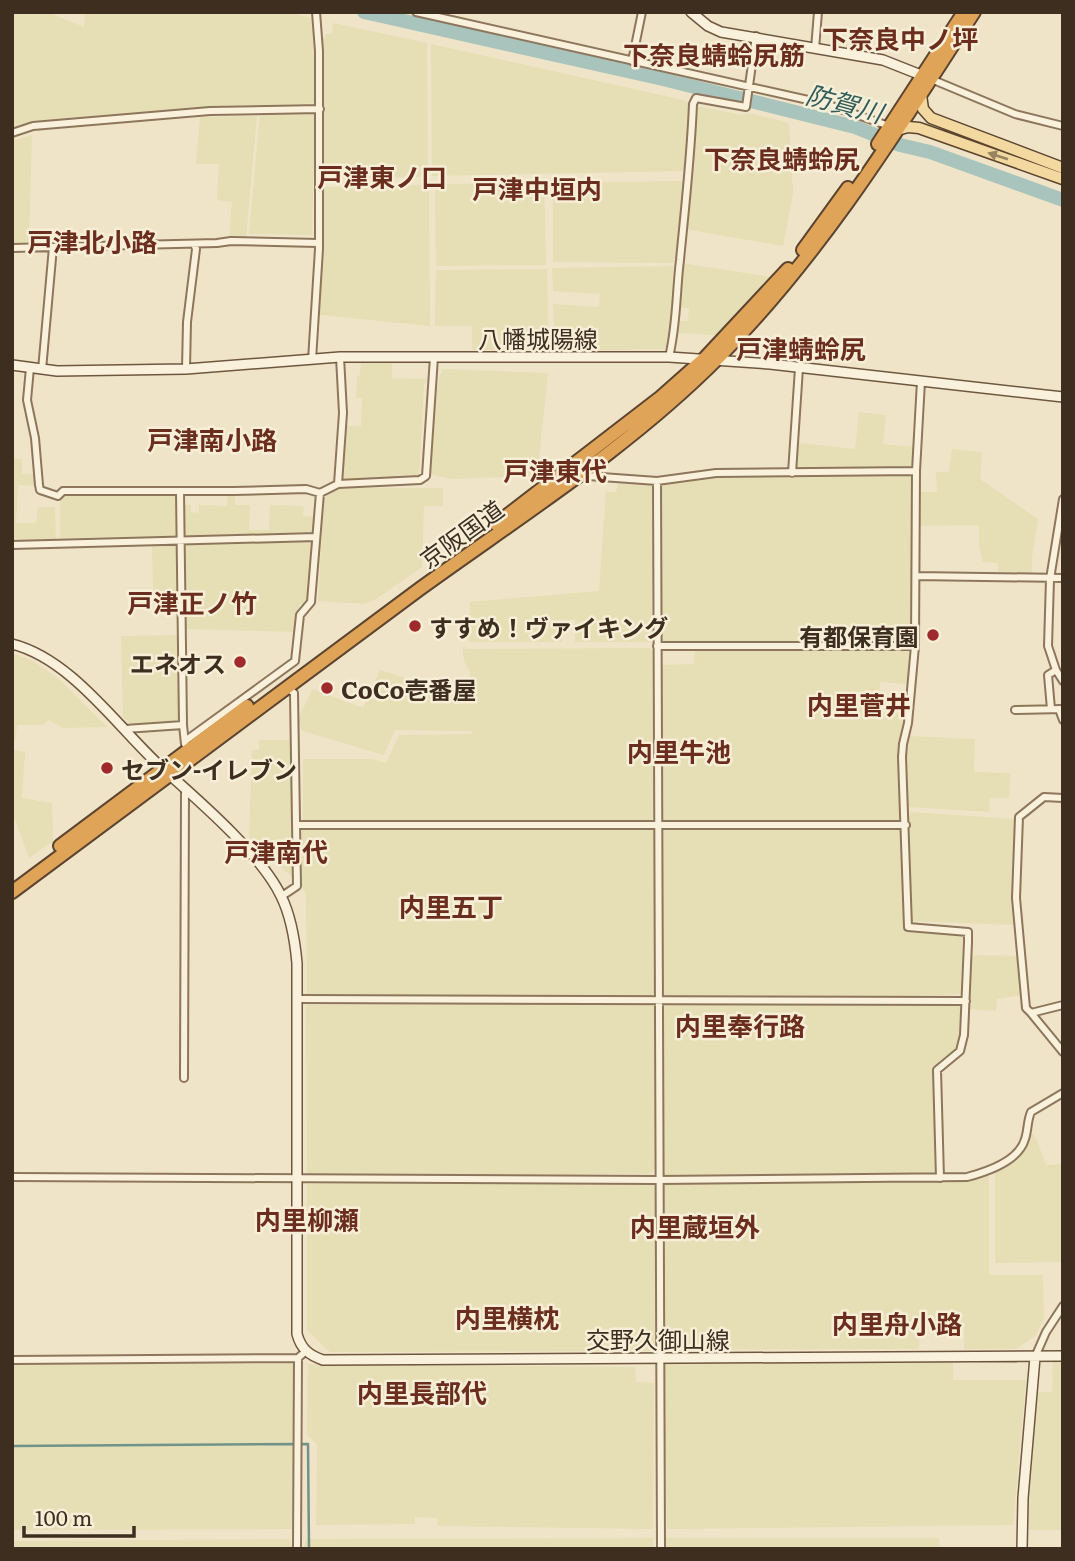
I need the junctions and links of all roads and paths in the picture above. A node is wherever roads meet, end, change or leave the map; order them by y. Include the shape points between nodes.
1 (316, 12) edge
2 (415, 12) edge
3 (642, 12) edge
4 (691, 12) edge
5 (818, 12) edge
6 (964, 12) edge
7 (974, 12) edge
8 (756, 36) junction
9 (815, 49) junction
10 (632, 61) junction
11 (927, 77) junction
12 (750, 86) junction
13 (921, 95) junction
14 (320, 109) junction
15 (1063, 126) edge
16 (892, 129) junction
17 (12, 133) edge
18 (1063, 168) edge
19 (1063, 179) edge
20 (318, 243) junction
21 (194, 244) junction
22 (12, 247) edge
23 (53, 247) junction
24 (340, 357) junction
25 (434, 357) junction
26 (669, 357) junction
27 (711, 358) junction
28 (312, 360) junction
29 (12, 365) edge
30 (30, 368) junction
31 (799, 368) junction
32 (186, 369) junction
33 (42, 370) junction
34 (922, 381) junction
35 (1063, 397) edge
36 (583, 470) junction
37 (916, 471) junction
38 (792, 473) junction
39 (657, 481) junction
40 (338, 484) junction
41 (180, 491) junction
42 (320, 493) junction
43 (1063, 499) edge
44 (316, 537) junction
45 (181, 542) junction
46 (12, 545) edge
47 (916, 576) junction
48 (1063, 578) edge
49 (1050, 579) junction
50 (12, 644) edge
51 (657, 646) junction
52 (915, 646) junction
53 (1056, 670) junction
54 (1063, 681) edge
55 (286, 687) junction
56 (1051, 709) junction
57 (1061, 709) edge
58 (1015, 710) dead end
59 (1063, 720) edge
60 (183, 725) junction
61 (125, 729) junction
62 (185, 746) junction
63 (167, 771) junction
64 (185, 788) junction
65 (1063, 798) edge
66 (297, 825) junction
67 (657, 825) junction
68 (906, 825) junction
69 (12, 883) edge
70 (12, 892) edge
71 (282, 896) junction
72 (298, 999) junction
73 (657, 1001) junction
74 (966, 1001) junction
75 (1063, 1005) edge
76 (1031, 1013) junction
77 (1063, 1052) edge
78 (184, 1078) dead end
79 (1063, 1093) edge
80 (12, 1177) edge
81 (298, 1178) junction
82 (940, 1178) junction
83 (658, 1180) junction
84 (1063, 1306) edge
85 (1060, 1316) edge
86 (302, 1355) junction
87 (1063, 1356) edge
88 (1035, 1357) junction
89 (659, 1358) junction
90 (12, 1360) edge
91 (297, 1549) edge
92 (661, 1549) edge
93 (1021, 1549) edge

1 - 14 street
2 - 10 street
3 - 10 street
4 - 8 main road via 721,32
5 - 9 street
6 - 11 highway, 京阪国道
7 - 11 highway, 京阪国道
8 - 9 main road
8 - 12 street
9 - 11 main road via 883,60
10 - 12 street
11 - 13 highway, 京阪国道
11 - 15 street via 1015,114
11 - 16 highway, 京阪国道
12 - 16 street via 826,104
12 - 26 street via 746,107 696,98 693,104 690,175
13 - 16 highway, 京阪国道
13 - 18 main road via 923,109 931,118
14 - 17 street via 196,112 33,126
14 - 20 street
19 -> 16 main road via 919,128
16 - 27 highway, 京阪国道 via 792,265
20 - 21 street
20 - 28 street
21 - 23 street
21 - 32 street
22 - 23 street
23 - 33 street
24 - 25 main road, 八幡城陽線
24 - 28 main road, 八幡城陽線
24 - 40 street via 343,413
25 - 26 main road, 八幡城陽線
25 - 40 street via 426,476
26 - 27 main road, 八幡城陽線
27 - 31 main road, 八幡城陽線
27 - 36 highway, 京阪国道 via 653,416
27 - 62 highway, 京阪国道 via 577,463
28 - 32 main road, 八幡城陽線
29 - 30 main road, 八幡城陽線
30 - 33 main road, 八幡城陽線
30 - 41 street via 27,400 40,490 58,496 63,491
31 - 34 main road, 八幡城陽線
31 - 38 street
32 - 33 main road, 八幡城陽線
34 - 35 main road, 八幡城陽線
34 - 37 street
36 - 39 street via 588,476
36 - 55 highway, 京阪国道
37 - 38 street
37 - 47 street
38 - 39 street via 716,473
39 - 51 street
40 - 42 street
41 - 42 street via 306,489
41 - 45 street
42 - 44 street
43 - 49 street
44 - 45 street
44 - 62 street via 311,602 300,615 295,661
45 - 46 street
45 - 60 street
47 - 49 street
47 - 52 street
48 - 49 street
49 - 53 street via 1048,646
50 - 61 main road via 64,671
51 - 52 street
51 - 67 street
52 - 68 street via 902,744
53 - 54 street
53 - 56 street via 1048,676
55 - 63 highway, 京阪国道
55 - 66 street via 294,693
56 - 57 street
56 - 58 street
57 - 59 street
60 - 61 street
60 - 62 street
61 - 63 main road
62 - 63 highway, 京阪国道
63 - 64 main road
63 - 69 highway, 京阪国道
63 - 70 highway, 京阪国道
64 - 71 main road via 260,863
64 - 78 street
65 - 76 street via 1044,797 1019,817 1016,898 1026,1008
66 - 67 street
66 - 71 street via 297,886
67 - 68 street
67 - 73 street
68 - 74 street via 908,928 968,932
71 - 72 main road via 295,940
72 - 73 street
72 - 81 main road
73 - 74 street
73 - 83 street
74 - 82 street via 961,1051 937,1070
75 - 76 street
76 - 77 street
79 - 82 street via 1031,1112 1020,1149 992,1171
80 - 81 street
81 - 83 street
81 - 86 main road via 297,1334
82 - 83 street
83 - 89 street
84 - 85 street
85 - 88 street
86 - 89 main road, 交野久御山線 via 323,1360
86 - 90 street
86 - 91 street
87 - 88 main road, 交野久御山線
88 - 89 main road, 交野久御山線
88 - 93 main road
89 - 92 street

